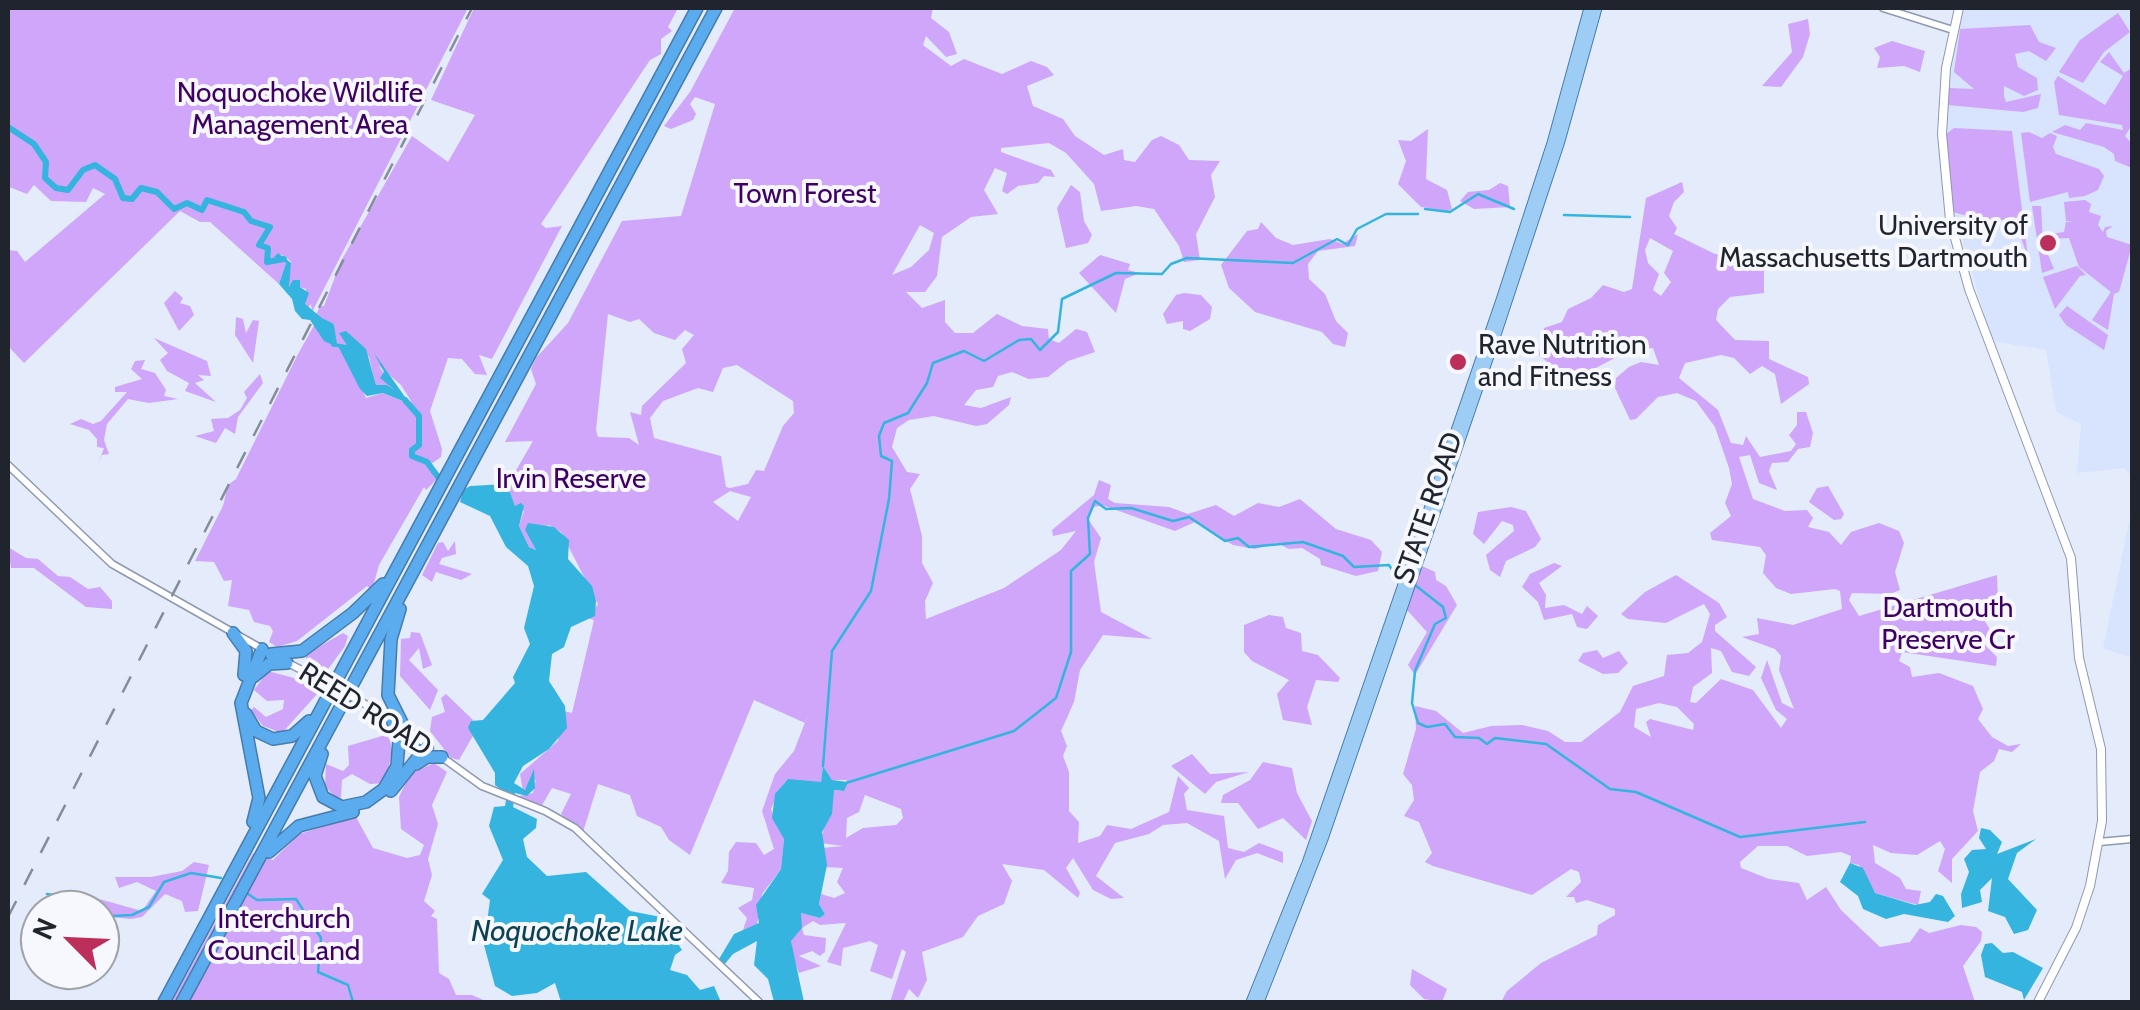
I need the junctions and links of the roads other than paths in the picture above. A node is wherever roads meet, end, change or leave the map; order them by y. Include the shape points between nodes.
1 (697, 8) edge
2 (716, 8) edge
3 (1593, 8) edge
4 (1884, 8) edge
5 (1959, 8) edge
6 (1953, 30) junction
7 (8, 466) edge
8 (426, 548) junction
9 (400, 560) junction
10 (234, 634) junction
11 (267, 652) junction
12 (287, 662) junction
13 (242, 693) junction
14 (352, 695) junction
15 (325, 702) junction
16 (392, 720) junction
17 (406, 728) junction
18 (427, 746) junction
19 (442, 757) junction
20 (409, 770) junction
21 (2132, 839) edge
22 (2099, 842) junction
23 (229, 880) junction
24 (243, 888) junction
25 (164, 1002) edge
26 (182, 1002) edge
27 (759, 1002) edge
28 (1251, 1002) edge
29 (1260, 1002) edge
30 (2038, 1002) edge

1 - 9 highway
2 - 8 highway
3 - 28 main road, STATE ROAD via 1501,300 1307,863
3 - 29 main road, STATE ROAD via 1560,142 1484,371
4 - 6 street
5 - 6 main road
6 - 22 main road via 1942,134 1950,220 1969,290 2072,558 2080,663 2101,750
7 - 10 street, REED ROAD via 112,564
8 - 14 highway
8 - 17 highway via 390,643 388,695
9 - 11 highway via 358,610 305,649
9 - 15 highway
10 - 11 street, REED ROAD
10 - 13 highway via 246,654
11 - 12 street, REED ROAD
11 - 13 highway
12 - 14 street, REED ROAD, bridge
12 - 15 highway via 266,665 251,681 245,705 254,729 270,739 288,738
13 - 23 highway via 258,806
14 - 16 street, REED ROAD
14 - 16 highway via 316,772 331,804 362,804 388,785 400,753
14 - 24 highway
15 - 23 highway
16 - 17 street, REED ROAD
17 - 18 street, REED ROAD
18 - 19 street, REED ROAD
18 - 20 highway
19 - 20 highway via 424,758
19 - 27 street, REED ROAD via 471,780 575,828
20 - 24 highway via 375,803 290,830
21 - 22 street
22 - 30 main road via 2081,918
23 - 25 highway
24 - 26 highway

